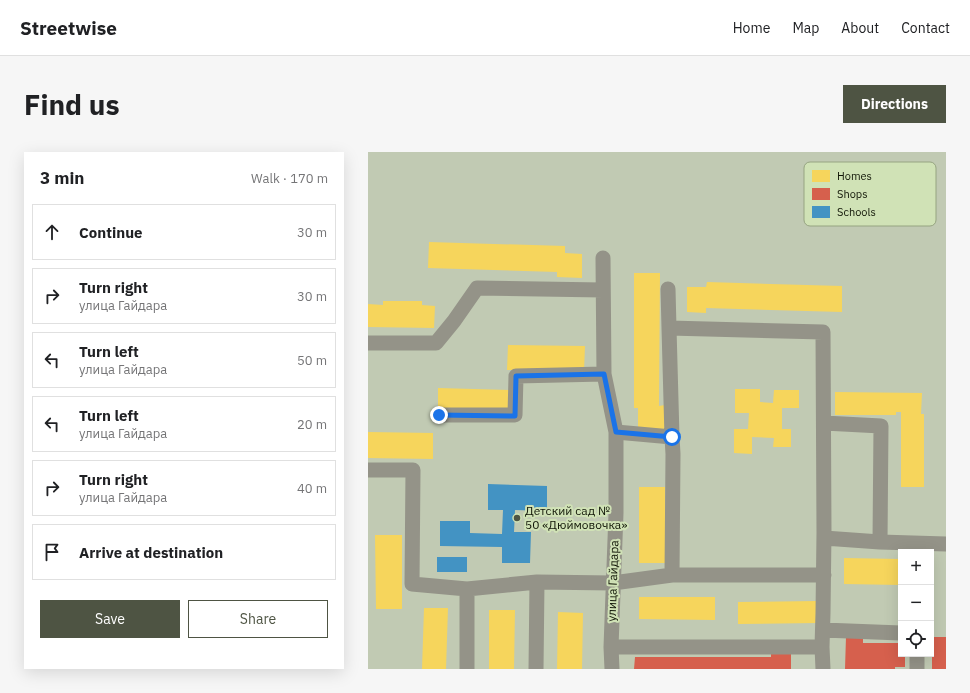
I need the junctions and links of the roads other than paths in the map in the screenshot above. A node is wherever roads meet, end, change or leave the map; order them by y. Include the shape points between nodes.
1 (603, 258) dead end
2 (668, 289) dead end
3 (603, 290) junction
4 (669, 328) junction
5 (368, 343) edge
6 (604, 374) junction
7 (439, 415) dead end
8 (824, 423) junction
9 (616, 432) junction
10 (672, 437) junction
11 (368, 470) edge
12 (824, 538) junction
13 (880, 542) junction
14 (946, 544) edge
15 (672, 574) junction
16 (824, 574) junction
17 (537, 582) junction
18 (614, 583) junction
19 (466, 589) junction
20 (822, 630) junction
21 (898, 633) edge
22 (611, 646) junction
23 (822, 647) junction
24 (917, 657) edge
25 (467, 669) edge
26 (536, 669) edge
27 (612, 669) edge
28 (823, 669) edge
29 (917, 669) edge

1 - 3 street, улица Гайдара
2 - 4 street
3 - 5 street via 477,288 436,343
3 - 6 street, улица Гайдара
4 - 8 street via 823,332
4 - 10 street
6 - 7 street via 516,376 515,416
6 - 9 street, улица Гайдара
8 - 12 street
8 - 13 street via 881,426
9 - 10 street
9 - 18 street, улица Гайдара
10 - 15 street
11 - 19 street via 413,470 412,584
12 - 13 street
12 - 16 street
13 - 14 street
15 - 16 street
15 - 18 street
16 - 20 street
17 - 18 street
17 - 19 street
17 - 26 street
18 - 22 street, улица Гайдара
19 - 25 street
20 - 21 street
20 - 23 street
22 - 23 street
22 - 27 street, улица Гайдара
23 - 28 street
24 - 29 street

